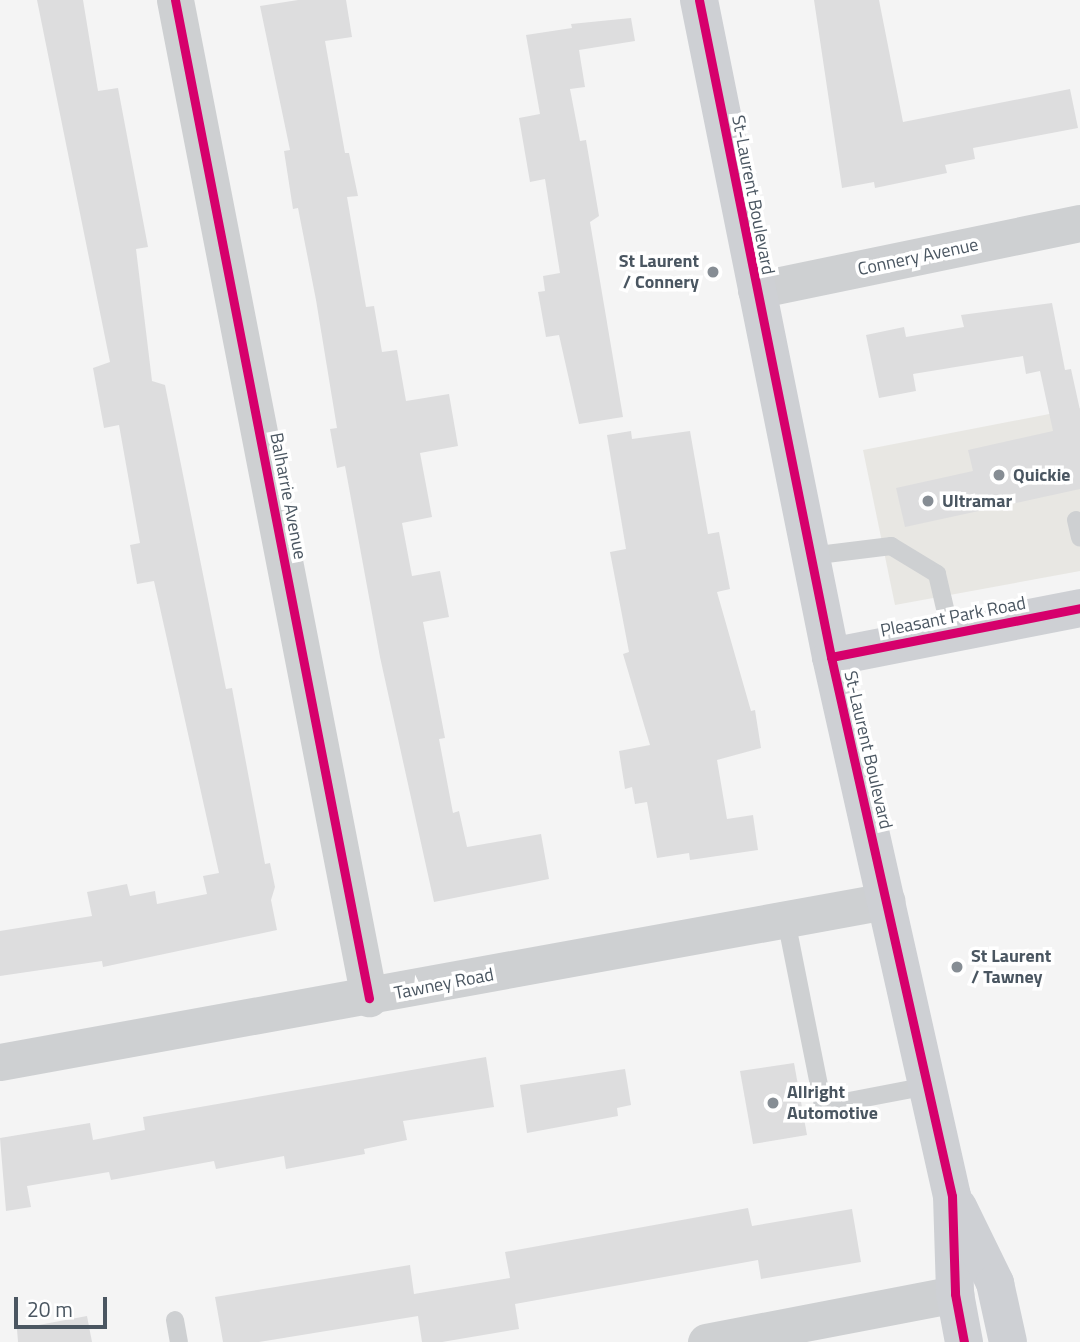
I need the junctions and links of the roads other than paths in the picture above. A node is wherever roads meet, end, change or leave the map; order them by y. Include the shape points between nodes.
1 (175, 0) edge
2 (699, 0) edge
3 (1080, 223) edge
4 (756, 290) junction
5 (810, 556) junction
6 (1080, 608) edge
7 (951, 634) junction
8 (831, 657) junction
9 (886, 901) junction
10 (786, 920) junction
11 (369, 998) junction
12 (0, 1062) edge
13 (928, 1086) junction
14 (952, 1196) junction
15 (955, 1294) junction
16 (175, 1320) dead end
17 (178, 1342) edge
18 (706, 1342) edge
19 (964, 1342) edge
20 (1009, 1342) edge

1 - 11 street, Balharrie Avenue
2 - 4 street, St-Laurent Boulevard
3 - 4 street, Connery Avenue
4 - 5 street, St-Laurent Boulevard
5 - 7 lane via 891,546 937,574
5 - 8 street, St-Laurent Boulevard
6 - 7 street, Pleasant Park Road
7 - 8 street, Pleasant Park Road
8 - 9 street, St-Laurent Boulevard
9 - 10 street, Tawney Road
9 - 13 street, St-Laurent Boulevard
10 - 11 street, Tawney Road
10 - 13 lane via 824,1106
11 - 12 street, Tawney Road
13 - 14 street, St-Laurent Boulevard
14 - 15 street, St-Laurent Boulevard
14 - 20 street, St-Laurent Boulevard via 995,1283
15 - 18 street
15 - 19 street, St-Laurent Boulevard
16 - 17 lane

